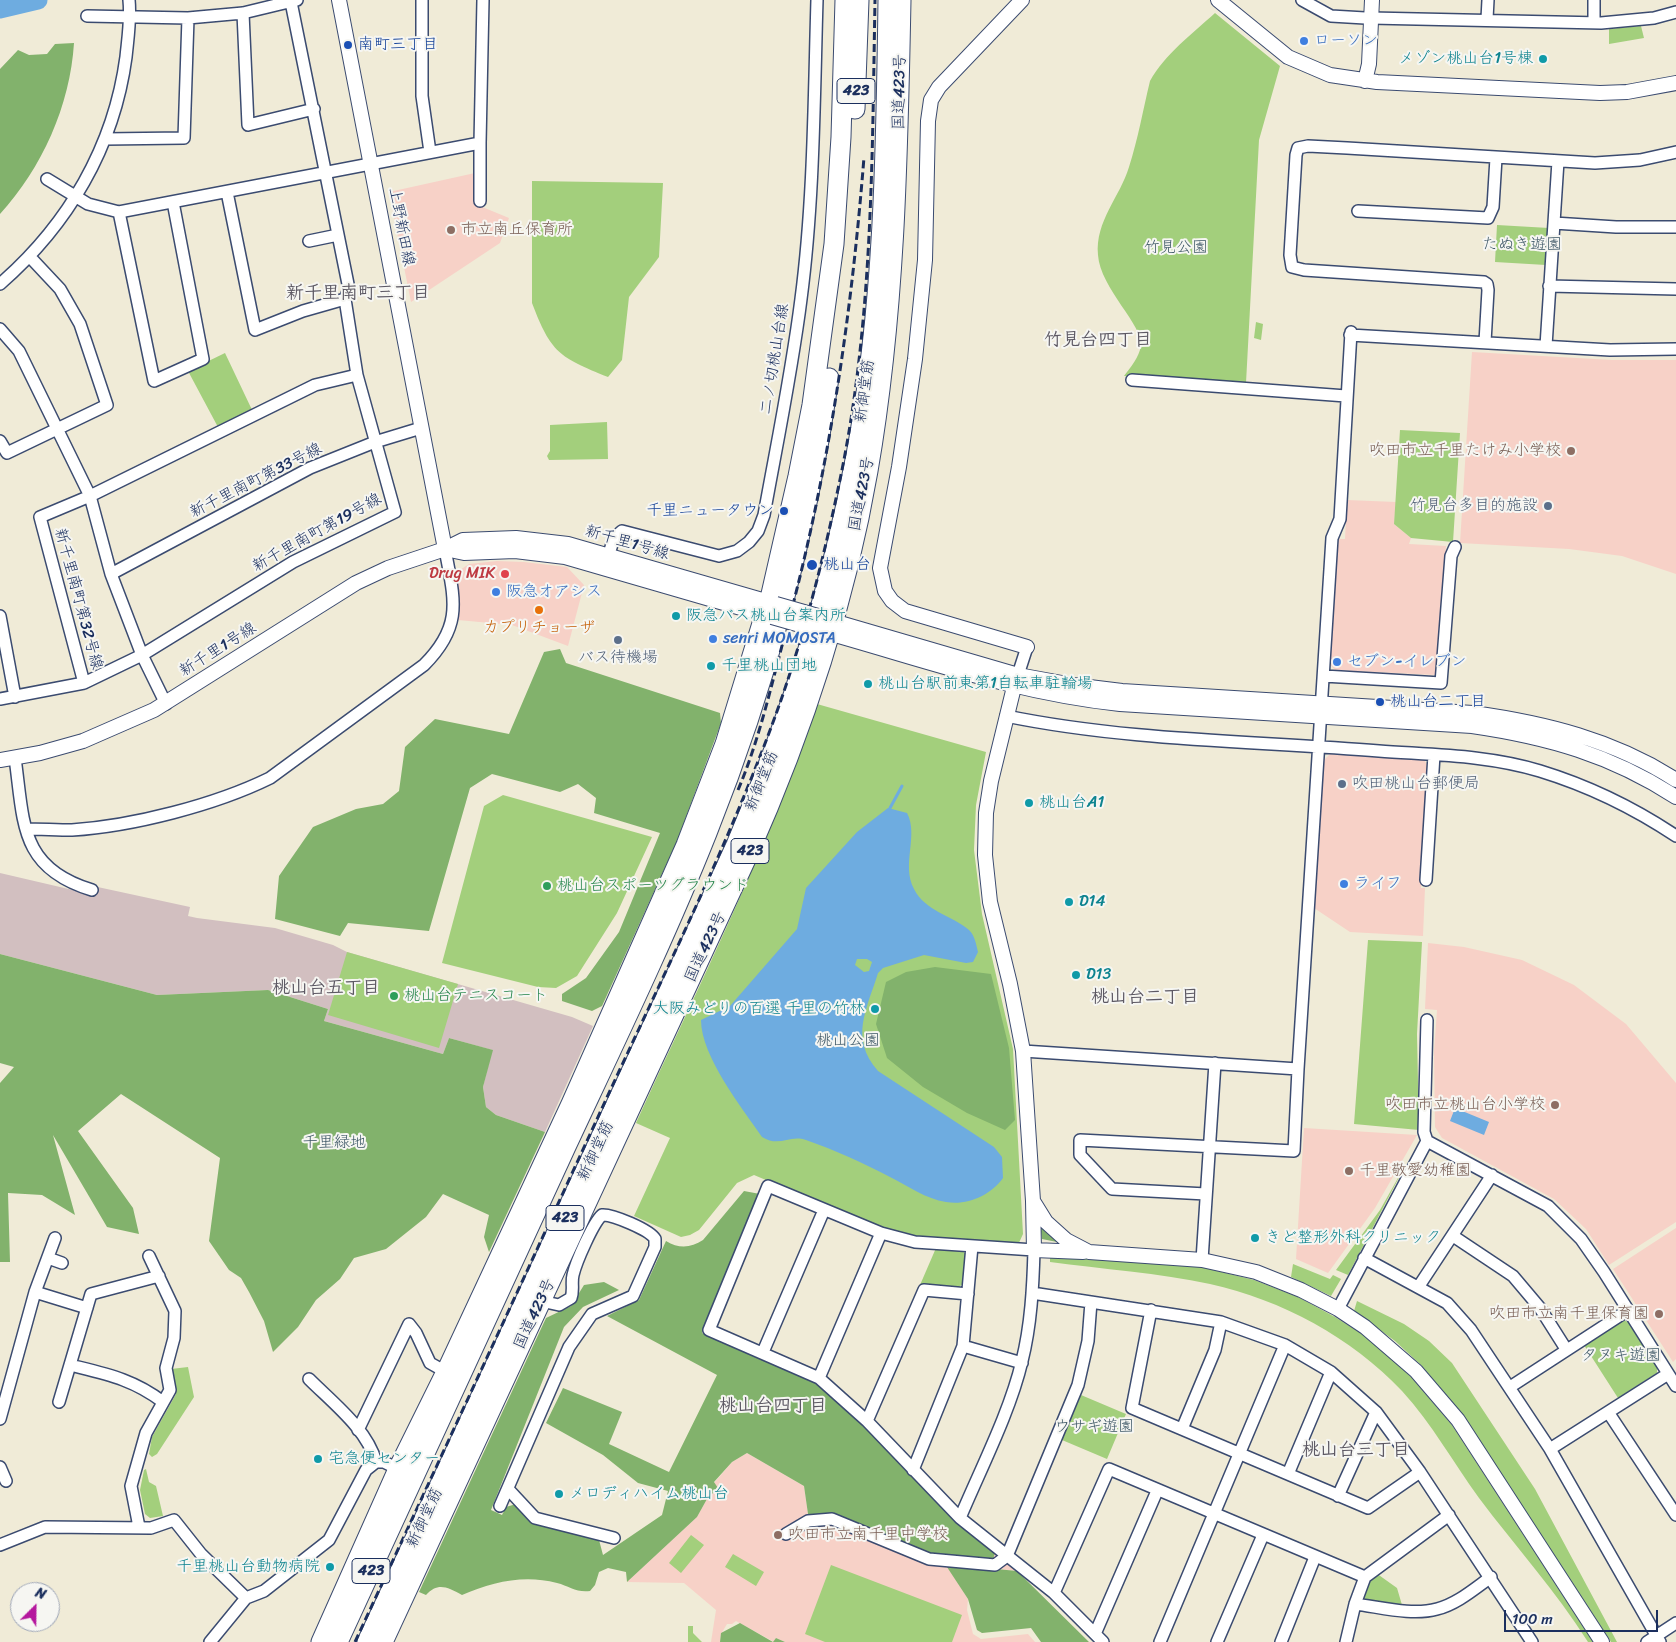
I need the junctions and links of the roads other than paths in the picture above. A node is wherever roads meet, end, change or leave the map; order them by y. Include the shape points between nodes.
1 (129, 0) edge
2 (338, 0) edge
3 (422, 0) edge
4 (483, 0) edge
5 (817, 0) edge
6 (845, 0) edge
7 (858, 0) edge
8 (888, 0) edge
9 (901, 0) edge
10 (1022, 0) edge
11 (1218, 0) edge
12 (1302, 0) edge
13 (1365, 0) edge
14 (1372, 0) edge
15 (1488, 0) edge
16 (1594, 0) edge
17 (294, 1) edge
18 (1676, 12) edge
19 (243, 13) junction
20 (86, 16) dead end
21 (131, 17) junction
22 (188, 18) junction
23 (1368, 18) junction
24 (1487, 19) junction
25 (1594, 22) junction
26 (887, 50) junction
27 (858, 51) junction
28 (1365, 81) junction
29 (1676, 83) edge
30 (314, 109) junction
31 (841, 137) junction
32 (899, 137) junction
33 (105, 139) junction
34 (480, 143) junction
35 (430, 152) junction
36 (1676, 152) edge
37 (1496, 158) junction
38 (1558, 161) junction
39 (372, 163) junction
40 (325, 173) junction
41 (47, 179) dead end
42 (227, 192) junction
43 (76, 197) junction
44 (480, 201) dead end
45 (174, 202) junction
46 (1358, 211) dead end
47 (119, 212) junction
48 (1554, 223) junction
49 (1676, 227) edge
50 (338, 235) junction
51 (308, 241) dead end
52 (30, 257) junction
53 (0, 284) edge
54 (1549, 286) junction
55 (1676, 289) edge
56 (345, 299) junction
57 (0, 329) edge
58 (1485, 342) junction
59 (1546, 346) junction
60 (1676, 349) edge
61 (357, 375) junction
62 (1132, 380) dead end
63 (1346, 396) junction
64 (421, 428) junction
65 (56, 430) junction
66 (0, 441) edge
67 (375, 442) junction
68 (90, 496) junction
69 (1455, 547) dead end
70 (445, 549) junction
71 (606, 561) junction
72 (111, 574) junction
73 (770, 610) junction
74 (0, 616) edge
75 (827, 626) junction
76 (1027, 647) joint
77 (142, 655) junction
78 (1324, 676) junction
79 (1016, 681) junction
80 (84, 683) junction
81 (15, 697) junction
82 (0, 699) edge
83 (166, 704) junction
84 (1323, 711) junction
85 (1006, 716) junction
86 (1320, 746) junction
87 (1434, 755) junction
88 (15, 758) junction
89 (0, 760) edge
90 (1676, 780) edge
91 (1676, 797) edge
92 (26, 829) junction
93 (1676, 836) edge
94 (1426, 880) dead end
95 (92, 890) dead end
96 (1426, 1020) dead end
97 (1023, 1051) junction
98 (1215, 1063) junction
99 (1298, 1069) junction
100 (571, 1104) junction
101 (623, 1126) junction
102 (1427, 1141) junction
103 (1210, 1147) junction
104 (1492, 1175) junction
105 (1206, 1194) junction
106 (1033, 1201) junction
107 (824, 1210) junction
108 (535, 1215) junction
109 (561, 1227) junction
110 (881, 1233) junction
111 (1453, 1236) junction
112 (55, 1238) dead end
113 (972, 1246) junction
114 (1034, 1250) junction
115 (1089, 1252) junction
116 (149, 1256) dead end
117 (48, 1258) junction
118 (1364, 1258) junction
119 (1202, 1260) junction
120 (62, 1263) dead end
121 (158, 1276) junction
122 (1419, 1286) junction
123 (35, 1292) junction
124 (1032, 1293) junction
125 (968, 1294) junction
126 (541, 1301) junction
127 (1091, 1302) junction
128 (86, 1308) junction
129 (1338, 1309) junction
130 (1151, 1310) junction
131 (1627, 1310) junction
132 (1221, 1322) junction
133 (1285, 1345) junction
134 (963, 1346) junction
135 (1566, 1349) junction
136 (763, 1352) junction
137 (1022, 1363) junction
138 (70, 1365) junction
139 (446, 1372) junction
140 (1331, 1372) junction
141 (1668, 1374) junction
142 (819, 1378) junction
143 (309, 1379) dead end
144 (1676, 1386) edge
145 (1510, 1387) junction
146 (59, 1402) dead end
147 (163, 1402) junction
148 (1, 1404) edge
149 (1376, 1412) junction
150 (1608, 1412) junction
151 (0, 1419) edge
152 (867, 1422) junction
153 (1182, 1429) junction
154 (358, 1430) junction
155 (1550, 1449) junction
156 (1239, 1454) junction
157 (376, 1462) junction
158 (398, 1469) junction
159 (913, 1470) junction
160 (1420, 1472) junction
161 (1288, 1474) junction
162 (508, 1489) junction
163 (1157, 1491) junction
164 (1338, 1496) junction
165 (500, 1506) dead end
166 (1214, 1513) junction
167 (1676, 1514) edge
168 (1449, 1515) junction
169 (960, 1518) junction
170 (139, 1527) junction
171 (786, 1534) dead end
172 (1263, 1534) junction
173 (614, 1538) dead end
174 (868, 1541) dead end
175 (0, 1545) edge
176 (1008, 1556) junction
177 (1315, 1557) junction
178 (929, 1559) junction
179 (1365, 1577) junction
180 (1491, 1577) junction
181 (1054, 1592) junction
182 (246, 1598) junction
183 (1355, 1604) junction
184 (1676, 1623) edge
185 (1099, 1638) edge
186 (1655, 1640) edge
187 (210, 1642) edge
188 (322, 1642) edge
189 (338, 1642) edge
190 (367, 1642) edge
191 (383, 1642) edge
192 (1160, 1642) edge
193 (1217, 1642) edge
194 (1281, 1642) edge
195 (1346, 1642) edge
196 (1532, 1642) edge
197 (1602, 1642) edge

1 - 21 street
2 - 39 street, 上野新田線
3 - 35 street via 422,96
4 - 34 street
5 - 71 street, 二ノ切桃山台線 via 810,196 801,297 790,374 764,515 758,531 737,551 719,556 622,531 614,538
6 - 31 highway, 423
7 - 27 highway, 新御堂筋 / 423
8 - 26 highway, 新御堂筋 / 423
9 - 32 highway, 国道423号 / 423
10 - 76 street via 939,87 931,100 924,260 915,359 880,568 885,591 905,611
11 - 28 street via 1288,58 1330,75
12 - 23 street via 1331,16
13 - 23 street
14 - 23 street
15 - 24 street
16 - 25 street
17 - 19 street
17 - 30 street, 新千里南町第19号線
18 - 25 street via 1633,21
19 - 22 street
19 - 30 street via 248,125
20 - 21 street
21 - 22 street
21 - 33 street via 122,83
22 - 33 street via 184,138
23 - 24 street
23 - 28 street via 1363,64
24 - 25 street
26 - 32 highway
26 - 109 highway, 新御堂筋 / 423 via 874,329 856,453 824,598 789,710 750,812
27 - 31 highway
27 - 108 highway, 新御堂筋 / 423 via 846,246 829,380 812,479 771,645 737,752 704,840 653,960
28 - 29 street via 1600,93 1627,92
30 - 40 street, 新千里南町第19号線
31 - 73 highway, 423 via 834,244 814,395
32 - 75 highway, 国道423号 / 423 via 887,332 871,447 856,531
33 - 43 street
34 - 35 street
34 - 44 street
35 - 39 street
36 - 38 street via 1617,162
37 - 38 street
37 - 46 street via 1493,207 1488,218
37 - 58 street via 1308,146 1298,148 1295,160 1292,267 1484,282 1488,290
38 - 48 street
39 - 40 street
39 - 64 street, 上野新田線
40 - 42 street
40 - 50 street, 新千里南町第19号線
41 - 43 street
42 - 45 street
42 - 56 street via 255,330 302,311
43 - 47 street via 88,204
43 - 52 street
45 - 47 street
45 - 47 street via 203,358 154,381
48 - 49 street
48 - 54 street
50 - 51 street
50 - 56 street, 新千里南町第19号線 via 348,289
52 - 53 street
52 - 65 street via 60,289 80,324 107,405
54 - 55 street
54 - 59 street
56 - 61 street, 新千里南町第19号線
57 - 65 street via 19,351 54,419
58 - 59 street
58 - 63 street via 1350,334
59 - 60 street via 1610,350
61 - 67 street, 新千里南町第19号線
61 - 68 street via 315,385
62 - 63 street
63 - 78 street via 1340,519 1332,538
64 - 67 street, 新千里南町第33号線
64 - 70 street, 上野新田線
65 - 66 street via 7,454
65 - 68 street
67 - 72 street, 新千里南町第33号線 via 310,468
67 - 77 street, 新千里南町第19号線 via 395,512 293,562
68 - 72 street
68 - 80 street, 新千里南町第32号線 via 40,517
69 - 78 street via 1450,556 1441,683
70 - 71 street, 新千里1号線 via 464,553 515,551
70 - 83 street, 新千里1号線 via 388,568 356,583
70 - 92 street via 454,612 447,638 438,651 424,665 270,778 243,792 109,826 70,830
71 - 73 street, 新千里1号線
72 - 77 street
73 - 75 street, 新千里1号線, bridge
73 - 100 highway, 423 via 700,812
74 - 81 street
75 - 79 street, 新千里1号線
75 - 101 highway, 国道423号 / 423 via 803,716 768,807
76 - 79 street
77 - 80 street, 新千里南町第19号線
77 - 83 street
78 - 84 street
79 - 84 street, 新千里1号線
79 - 85 street
80 - 81 street, 新千里南町第19号線
81 - 82 street, 新千里南町第19号線
83 - 88 street, 新千里1号線 via 101,735
84 - 86 street
84 - 90 street via 1473,713 1521,720 1577,733 1615,748
84 - 91 street via 1519,733 1575,747 1610,761 1647,778
85 - 86 street via 1102,732
85 - 97 street via 986,813 985,855 990,902
86 - 87 street
86 - 99 street
87 - 93 street via 1476,757 1539,770 1586,787 1645,816
87 - 94 street
88 - 89 street, 新千里1号線
88 - 92 street
92 - 95 street via 34,852 49,869 68,882
96 - 102 street via 1424,1132
97 - 98 street
97 - 106 street
98 - 99 street
98 - 103 street
99 - 103 street via 1294,1151
100 - 108 highway
100 - 139 highway, 423
101 - 109 highway
101 - 126 highway, 国道423号 / 423
102 - 104 street
102 - 118 street
103 - 105 street
103 - 105 street via 1080,1140 1080,1155 1112,1189
104 - 111 street
104 - 131 street via 1548,1206 1581,1239
105 - 119 street
106 - 114 street
106 - 115 street via 1046,1222 1066,1240
107 - 110 street
107 - 136 street
107 - 136 street via 768,1186 710,1330
108 - 189 highway, 新御堂筋 / 423
109 - 190 highway, 新御堂筋 / 423
110 - 113 street via 915,1242
110 - 142 street
111 - 122 street
111 - 135 street via 1513,1276 1540,1308
112 - 117 street
113 - 114 street
113 - 125 street
114 - 115 street
114 - 124 street
115 - 119 street
116 - 121 street
117 - 120 street
117 - 123 street
118 - 122 street
118 - 129 street
119 - 129 street via 1256,1272
121 - 128 street via 91,1294
121 - 147 street via 175,1311 174,1338 166,1368 170,1390
122 - 145 street via 1447,1303 1471,1330
123 - 128 street
123 - 148 street
124 - 127 street
124 - 137 street
125 - 134 street
125 - 152 street via 924,1290
126 - 162 street via 559,1305 571,1298 573,1274 602,1215 653,1235 655,1247 633,1296 592,1314 569,1347
126 - 191 highway, 国道423号 / 423
127 - 130 street
127 - 176 street via 1088,1341 1078,1385
128 - 138 street
129 - 197 street via 1391,1347 1438,1394
130 - 132 street
130 - 153 street via 1132,1408
131 - 135 street
131 - 141 street
132 - 133 street
132 - 153 street via 1215,1350
133 - 140 street
133 - 156 street
134 - 137 street
134 - 159 street
135 - 145 street
136 - 142 street
137 - 169 street
138 - 146 street
138 - 147 street via 131,1381
139 - 154 street via 430,1363 409,1324
139 - 158 highway, 423
140 - 149 street
140 - 161 street
141 - 144 street
141 - 150 street
142 - 152 street
143 - 154 street
145 - 155 street
147 - 170 street via 146,1433 131,1486
148 - 151 street
149 - 160 street
149 - 164 street
150 - 155 street
150 - 167 street
152 - 159 street
153 - 156 street
154 - 157 street via 372,1448
155 - 186 street
156 - 161 street
156 - 166 street
157 - 158 street
157 - 182 street via 366,1470 329,1540 264,1591
158 - 188 highway, 423
159 - 169 street
160 - 164 street via 1368,1508
160 - 168 street
161 - 164 street
162 - 165 street
162 - 173 street via 535,1518
163 - 166 street
163 - 181 street via 1109,1469
163 - 185 street
166 - 172 street
166 - 192 street
168 - 179 street
168 - 180 street
169 - 176 street
170 - 175 street via 45,1527
170 - 182 street via 151,1528 174,1520 201,1554
171 - 178 street via 808,1521 832,1519
172 - 177 street
172 - 193 street
174 - 178 street
176 - 178 street via 995,1565
176 - 181 street
177 - 179 street
177 - 194 street
179 - 183 street
180 - 183 street via 1459,1600 1436,1610 1412,1611
180 - 196 street
181 - 185 street
182 - 187 street
183 - 195 street
184 - 186 street

